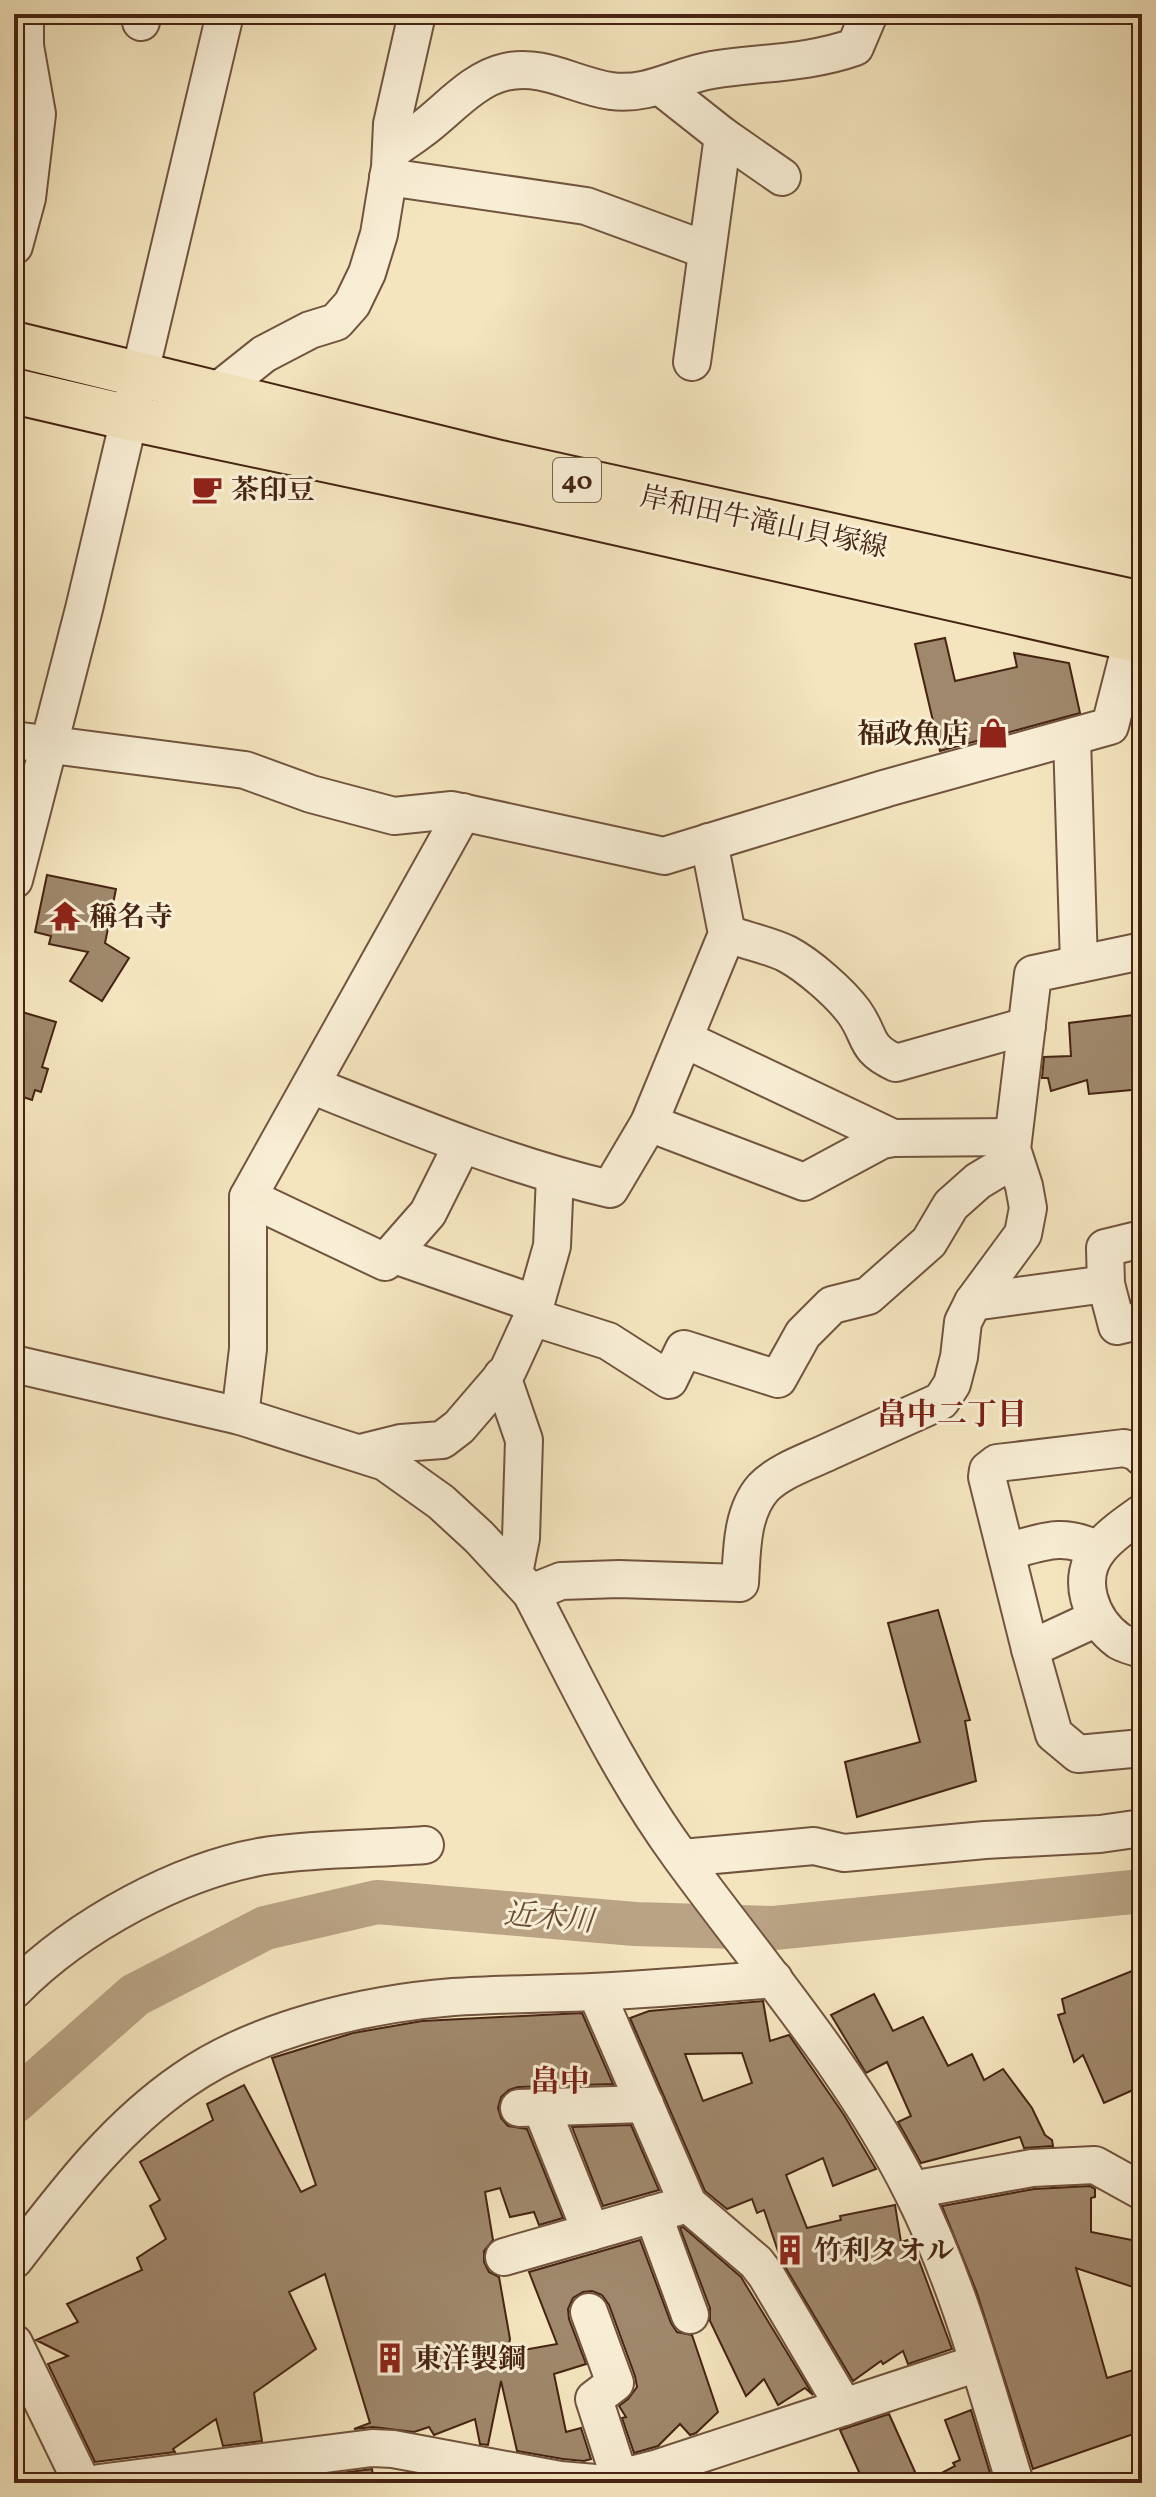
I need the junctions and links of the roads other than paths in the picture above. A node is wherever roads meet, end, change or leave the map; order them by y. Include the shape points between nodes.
1 (25, 14) edge
2 (225, 14) edge
3 (417, 14) edge
4 (869, 14) edge
5 (661, 87) junction
6 (723, 136) junction
7 (389, 164) junction
8 (782, 177) dead end
9 (14, 246) edge
10 (706, 250) junction
11 (14, 344) edge
12 (692, 362) dead end
13 (141, 375) junction
14 (14, 391) edge
15 (215, 393) junction
16 (130, 418) junction
17 (1140, 622) edge
18 (1072, 738) junction
19 (14, 740) edge
20 (50, 745) junction
21 (463, 812) junction
22 (709, 842) junction
23 (14, 880) edge
24 (727, 934) junction
25 (1142, 951) edge
26 (1079, 964) junction
27 (1027, 1026) junction
28 (684, 1039) junction
29 (311, 1085) junction
30 (649, 1123) junction
31 (893, 1138) junction
32 (462, 1145) junction
33 (1013, 1148) junction
34 (555, 1176) junction
35 (248, 1197) junction
36 (1142, 1239) edge
37 (392, 1254) junction
38 (1106, 1284) junction
39 (973, 1302) junction
40 (534, 1310) junction
41 (1142, 1320) edge
42 (14, 1364) edge
43 (502, 1376) junction
44 (240, 1416) junction
45 (361, 1453) junction
46 (1142, 1457) edge
47 (1142, 1513) edge
48 (1098, 1550) junction
49 (1006, 1552) junction
50 (523, 1583) junction
51 (1097, 1618) junction
52 (1030, 1649) junction
53 (1142, 1649) edge
54 (1142, 1748) edge
55 (1142, 1828) edge
56 (425, 1845) dead end
57 (686, 1863) junction
58 (770, 1975) junction
59 (14, 1990) edge
60 (596, 1992) junction
61 (645, 2104) junction
62 (912, 2190) junction
63 (1142, 2191) edge
64 (688, 2204) junction
65 (653, 2214) junction
66 (591, 2232) junction
67 (504, 2257) dead end
68 (14, 2260) edge
69 (589, 2312) dead end
70 (690, 2315) dead end
71 (14, 2343) edge
72 (978, 2363) junction
73 (844, 2407) junction
74 (605, 2482) edge
75 (82, 2483) edge
76 (99, 2483) edge
77 (1015, 2483) edge

1 - 9 street via 37,114 27,198
2 - 13 street
3 - 7 street via 392,124
4 - 5 street via 855,47 823,58 709,71
5 - 6 street
5 - 7 street via 611,91 534,69 504,72 482,81
6 - 8 street
6 - 10 street
7 - 10 street via 586,206
7 - 15 street via 379,234 352,304 336,322 264,354
10 - 12 street
11 - 13 main road, 岸和田牛滝山貝塚線 / 40
13 - 15 main road, 岸和田牛滝山貝塚線 / 40
13 - 16 street
14 - 16 main road, 岸和田牛滝山貝塚線 / 40
15 - 17 main road, 岸和田牛滝山貝塚線 / 40
16 - 17 main road, 岸和田牛滝山貝塚線 / 40
16 - 20 street
17 - 18 street via 1110,726
18 - 22 street
18 - 26 street
19 - 20 street
20 - 21 street via 245,770 394,816
20 - 23 street
21 - 22 street via 664,856
21 - 29 street
22 - 24 street
24 - 27 street via 788,954 822,979 854,1012 878,1055 896,1063
24 - 28 street
25 - 26 street
26 - 27 street via 1033,974
27 - 33 street
28 - 30 street
28 - 31 street
29 - 32 street
29 - 35 street
30 - 31 street via 804,1182
30 - 34 street via 610,1189
31 - 33 street
32 - 34 street
32 - 37 street via 428,1213
33 - 39 street via 1028,1208 1023,1234
33 - 40 street via 951,1205 929,1242 868,1296 832,1305 803,1334 778,1379 684,1349 669,1380 608,1341
34 - 40 street via 552,1246
35 - 37 street via 385,1262
35 - 44 street via 248,1349
36 - 38 street via 1105,1248
37 - 40 street
38 - 39 street
38 - 41 street via 1117,1326
39 - 50 street via 963,1322 952,1384 941,1401 795,1468 762,1489 743,1538 740,1583
40 - 43 street
42 - 44 street
43 - 45 street via 442,1440
43 - 50 street via 524,1440
44 - 45 street
45 - 50 street via 412,1479
46 - 49 street via 1124,1448 997,1463 987,1477
47 - 48 street
48 - 49 street via 1061,1538
48 - 51 street via 1086,1582
49 - 52 street
50 - 57 street via 626,1775
51 - 52 street
51 - 53 street via 1122,1643
52 - 54 street via 1054,1734 1068,1748 1078,1754
55 - 57 street via 844,1853 814,1846
56 - 59 street via 271,1855 200,1872 124,1908 37,1967
57 - 58 street
58 - 60 street
58 - 62 street via 842,2071
60 - 61 street
60 - 68 street via 405,2003 320,2020 220,2057 183,2080 113,2139
61 - 64 street
61 - 66 street via 530,2108
62 - 63 street via 1032,2168 1095,2165
62 - 72 street via 943,2258
64 - 65 street
64 - 73 street via 766,2275
65 - 66 street
65 - 70 street
66 - 67 street
69 - 74 street via 625,2379 594,2399
71 - 75 street
72 - 73 street
72 - 77 street
73 - 74 street
74 - 76 street via 372,2448

